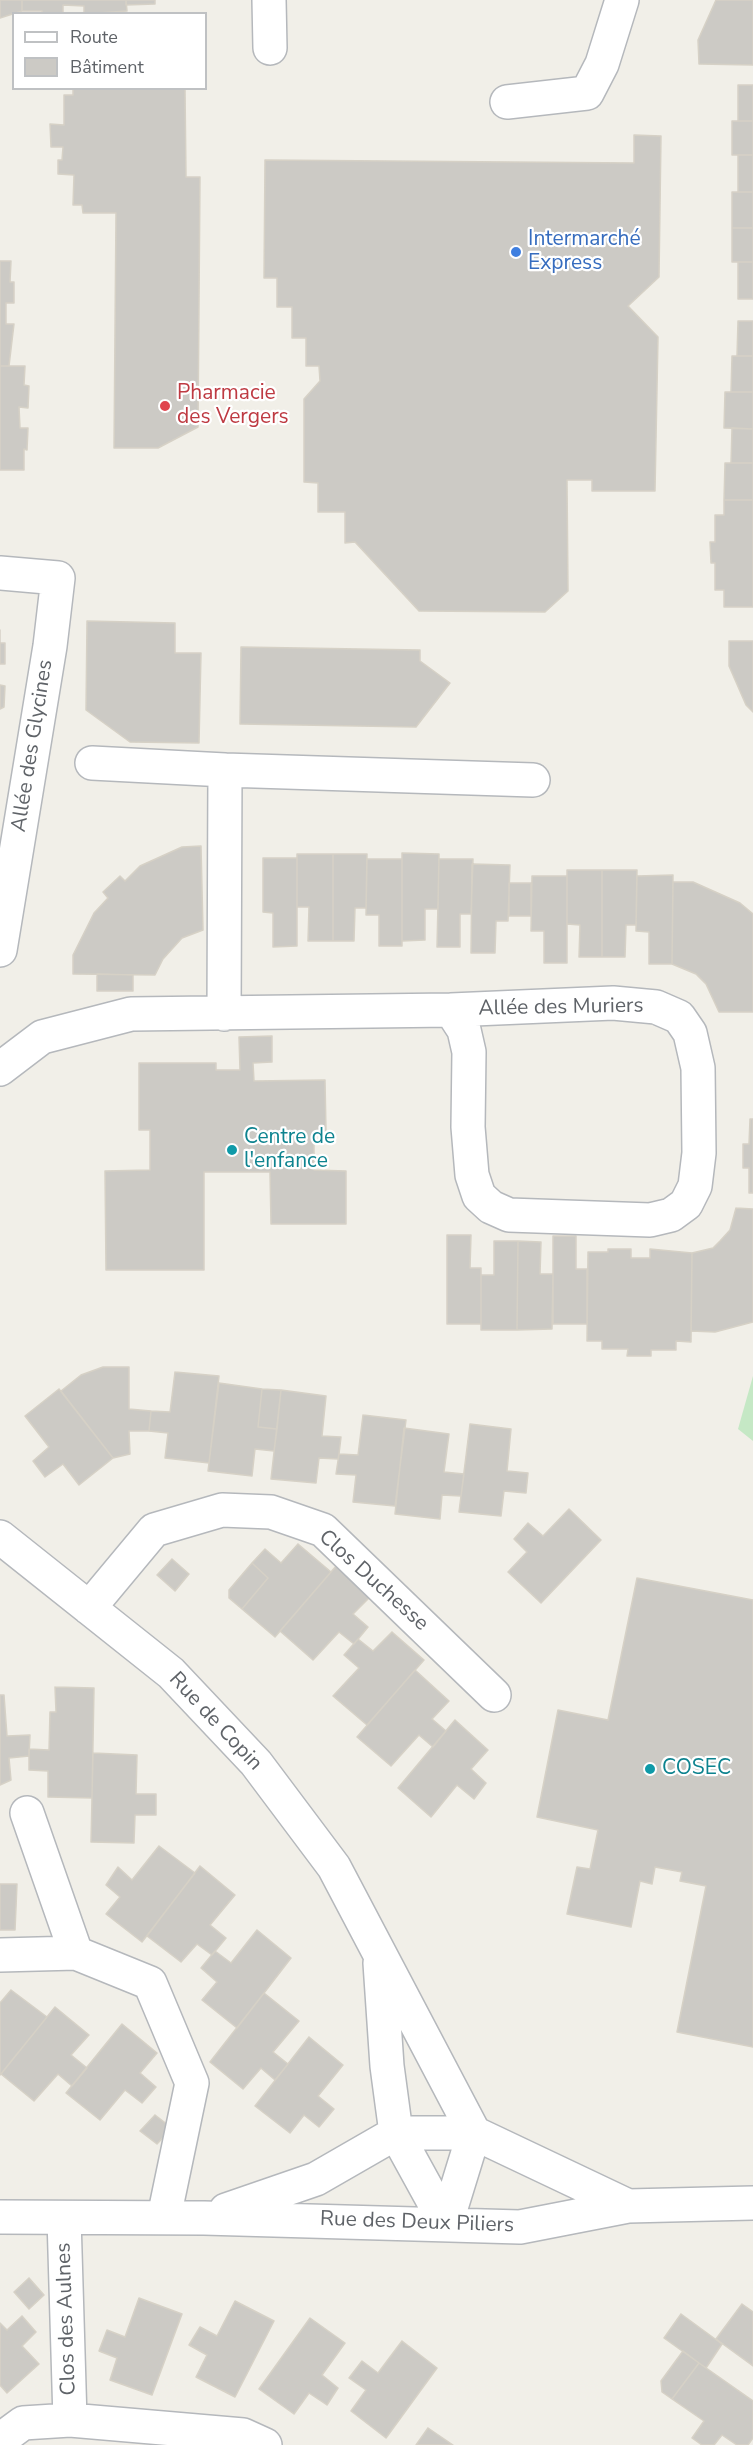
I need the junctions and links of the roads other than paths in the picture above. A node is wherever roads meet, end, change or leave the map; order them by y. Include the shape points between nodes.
1 (268, 0) edge
2 (622, 0) edge
3 (270, 48) dead end
4 (507, 102) dead end
5 (0, 573) edge
6 (92, 763) dead end
7 (225, 770) junction
8 (533, 780) dead end
9 (0, 950) edge
10 (451, 1010) junction
11 (224, 1014) junction
12 (0, 1069) edge
13 (8, 1555) edge
14 (89, 1608) junction
15 (494, 1695) dead end
16 (27, 1813) dead end
17 (380, 1951) junction
18 (76, 1953) junction
19 (0, 1955) edge
20 (396, 2133) junction
21 (474, 2133) junction
22 (753, 2203) edge
23 (628, 2206) junction
24 (0, 2217) edge
25 (164, 2217) junction
26 (64, 2218) junction
27 (204, 2218) junction
28 (446, 2224) junction
29 (70, 2420) junction
30 (0, 2440) edge
31 (265, 2445) edge

1 - 3 street
2 - 4 street via 602,64 587,93
5 - 9 street, Allée des Glycines via 58,578
6 - 7 street
7 - 8 street
7 - 11 street
10 - 10 street, Allée des Muriers via 464,1030 469,1052 472,1175 478,1196 491,1207 509,1215 650,1220 671,1215 686,1204 695,1186 699,1153 698,1068 690,1033 679,1017 656,1006 613,1003
10 - 11 street, Allée des Muriers
11 - 12 street, Allée des Muriers via 131,1014 42,1037
13 - 14 street, Rue de Copin
14 - 15 street, Clos Duchesse via 154,1530 222,1510 271,1512 323,1530
14 - 17 street, Rue de Copin via 171,1673 256,1763 334,1867
16 - 18 street
17 - 20 street via 387,2066
17 - 21 street, Rue de Copin
18 - 19 street
18 - 25 street via 150,1983 192,2083
20 - 21 street, Rue des Deux Piliers
20 - 27 street, Rue des Deux Piliers via 316,2179
20 - 28 street
21 - 23 street, Rue des Deux Piliers
21 - 28 street
22 - 23 street, Rue des Deux Piliers
23 - 28 street, Rue des Deux Piliers via 520,2227
24 - 26 street, Rue des Deux Piliers
25 - 26 street, Rue des Deux Piliers
25 - 27 street, Rue des Deux Piliers
26 - 29 street, Clos des Aulnes
27 - 28 street, Rue des Deux Piliers
29 - 30 street, Clos des Aulnes via 22,2423
29 - 31 street, Clos des Aulnes via 243,2435

